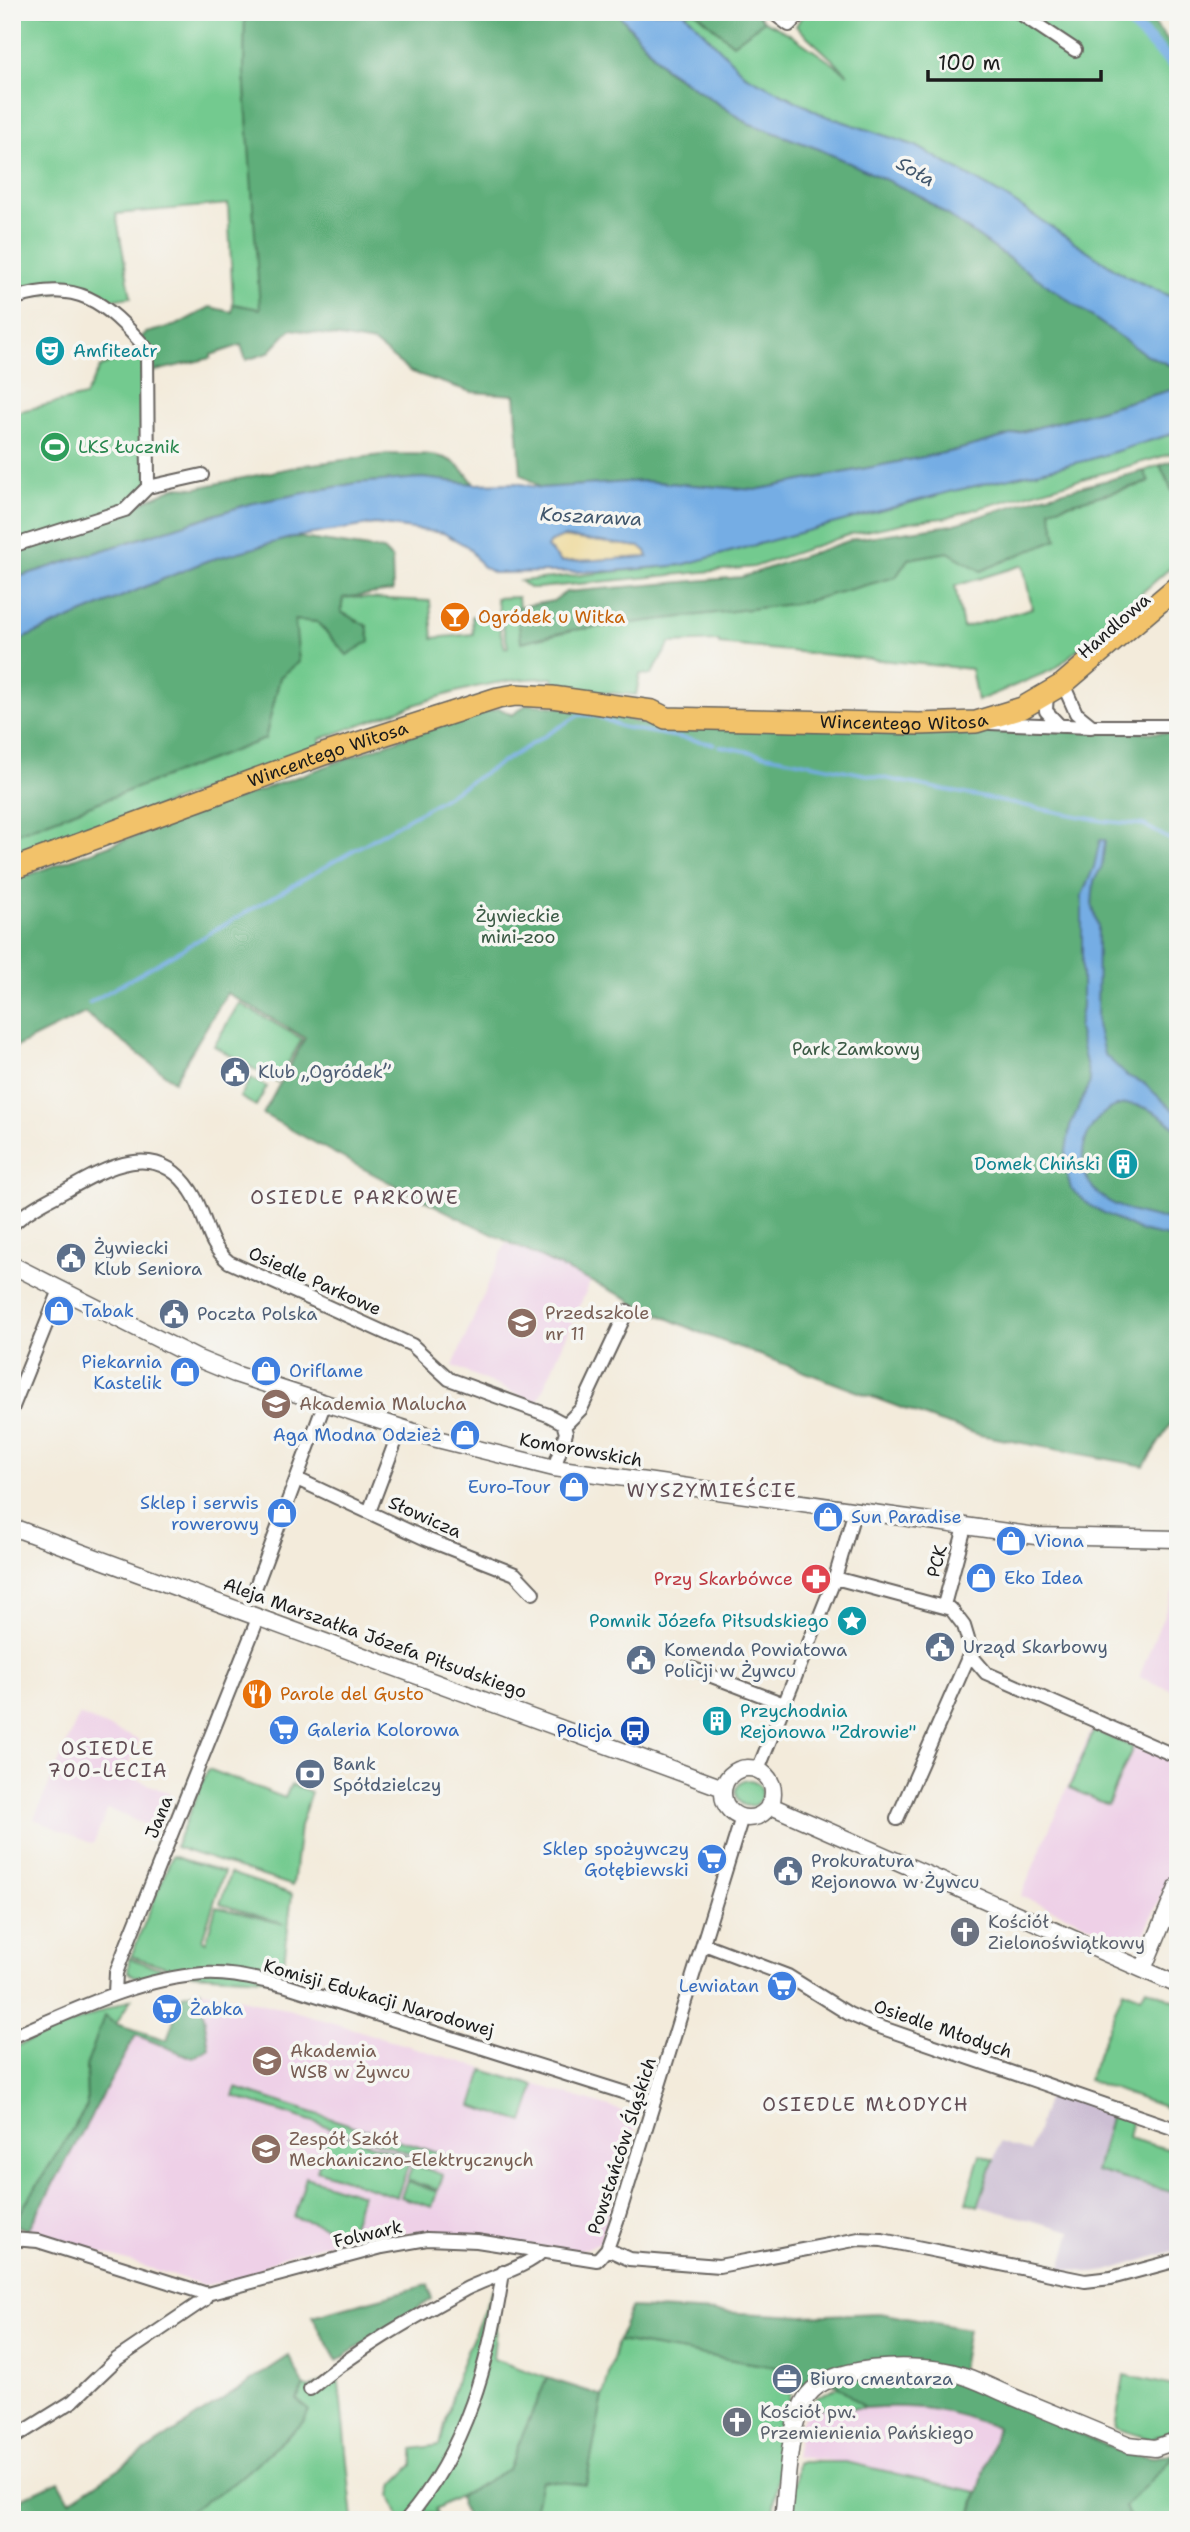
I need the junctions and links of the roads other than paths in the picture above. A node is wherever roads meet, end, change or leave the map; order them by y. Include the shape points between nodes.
1 (772, 12) edge
2 (802, 12) edge
3 (1018, 12) edge
4 (1075, 50) dead end
5 (12, 299) edge
6 (202, 475) dead end
7 (148, 487) junction
8 (12, 546) edge
9 (1178, 571) edge
10 (1178, 586) edge
11 (1053, 687) junction
12 (652, 711) junction
13 (976, 722) junction
14 (1060, 726) junction
15 (1178, 726) edge
16 (1098, 727) junction
17 (12, 869) edge
18 (12, 1225) edge
19 (12, 1265) edge
20 (60, 1290) junction
21 (627, 1311) dead end
22 (324, 1405) junction
23 (12, 1409) edge
24 (564, 1426) junction
25 (401, 1427) junction
26 (554, 1468) junction
27 (297, 1479) junction
28 (855, 1510) junction
29 (369, 1512) junction
30 (12, 1527) edge
31 (965, 1527) junction
32 (1178, 1539) edge
33 (835, 1578) junction
34 (256, 1586) dead end
35 (533, 1593) dead end
36 (944, 1605) junction
37 (259, 1616) junction
38 (971, 1651) junction
39 (691, 1668) dead end
40 (784, 1704) junction
41 (1178, 1757) edge
42 (758, 1770) junction
43 (723, 1788) junction
44 (769, 1805) junction
45 (742, 1817) junction
46 (897, 1819) dead end
47 (1178, 1886) edge
48 (704, 1944) junction
49 (1143, 1969) junction
50 (1178, 1985) edge
51 (115, 1993) junction
52 (12, 2037) edge
53 (654, 2102) junction
54 (1178, 2130) edge
55 (12, 2239) edge
56 (607, 2249) junction
57 (541, 2252) junction
58 (1178, 2260) edge
59 (503, 2272) junction
60 (207, 2294) junction
61 (310, 2389) dead end
62 (12, 2439) edge
63 (1178, 2441) edge
64 (406, 2520) edge
65 (783, 2520) edge

1 - 2 street via 789,25
3 - 4 street
5 - 7 street via 39,290 89,298 147,349
6 - 7 street
7 - 8 street via 125,510
9 - 11 main road, Handlowa
10 - 11 main road, Handlowa
11 - 12 main road, Wincentego Witosa via 975,708 682,706
11 - 13 main road, Wincentego Witosa via 1022,708
11 - 14 street via 1046,711
11 - 16 street via 1081,719
12 - 13 main road, Wincentego Witosa via 666,718
12 - 17 main road, Wincentego Witosa via 552,697 498,698 324,754
13 - 14 street
14 - 16 street
15 - 16 street
18 - 24 street, Osiedle Parkowe via 105,1168 151,1162 191,1191 212,1242 229,1262 412,1345 449,1379 548,1415
19 - 20 street, Komorowskich
20 - 22 street, Komorowskich via 196,1358
20 - 23 street
21 - 24 street via 581,1409
22 - 25 street, Komorowskich
22 - 27 street
24 - 26 street via 566,1433
25 - 26 street, Komorowskich
25 - 29 street
26 - 28 street, Komorowskich
27 - 29 street, Słowicza
27 - 34 street
28 - 31 street, Komorowskich
28 - 33 street
29 - 35 street, Słowicza via 515,1574
30 - 37 street, Aleja Marszałka Józefa Piłsudskiego
31 - 32 street, Komorowskich via 1036,1536
31 - 36 street, PCK
33 - 36 street
33 - 40 street
36 - 38 street via 964,1626
37 - 43 street, Aleja Marszałka Józefa Piłsudskiego
37 - 51 street, Jana via 116,1973
38 - 41 street via 980,1668 1000,1680
38 - 46 street
39 - 40 street
40 - 42 street
42 - 43 street via 732,1773
42 - 44 street via 772,1789
43 - 45 street via 727,1807
44 - 45 street via 758,1815
44 - 49 street
45 - 48 street, Powstańców Śląskich
47 - 49 street
48 - 53 street, Powstańców Śląskich
48 - 54 street, Osiedle Młodych via 788,1976 874,2025
49 - 50 street
51 - 52 street, Komisji Edukacji Narodowej
51 - 53 street, Komisji Edukacji Narodowej via 203,1974 284,1985
53 - 56 street, Powstańców Śląskich
55 - 60 street via 38,2241
56 - 57 street, Folwark via 590,2261
56 - 58 street, Powstańców Śląskich via 629,2259 719,2266 859,2239 882,2239 1085,2281
57 - 59 street
57 - 60 street, Folwark via 477,2241 427,2239
59 - 61 street via 351,2357
59 - 64 street via 491,2350 451,2457
60 - 62 street, Folwark via 117,2360 73,2401
63 - 65 street via 1155,2448 1129,2445 947,2371 878,2368 851,2372 822,2384 802,2405

